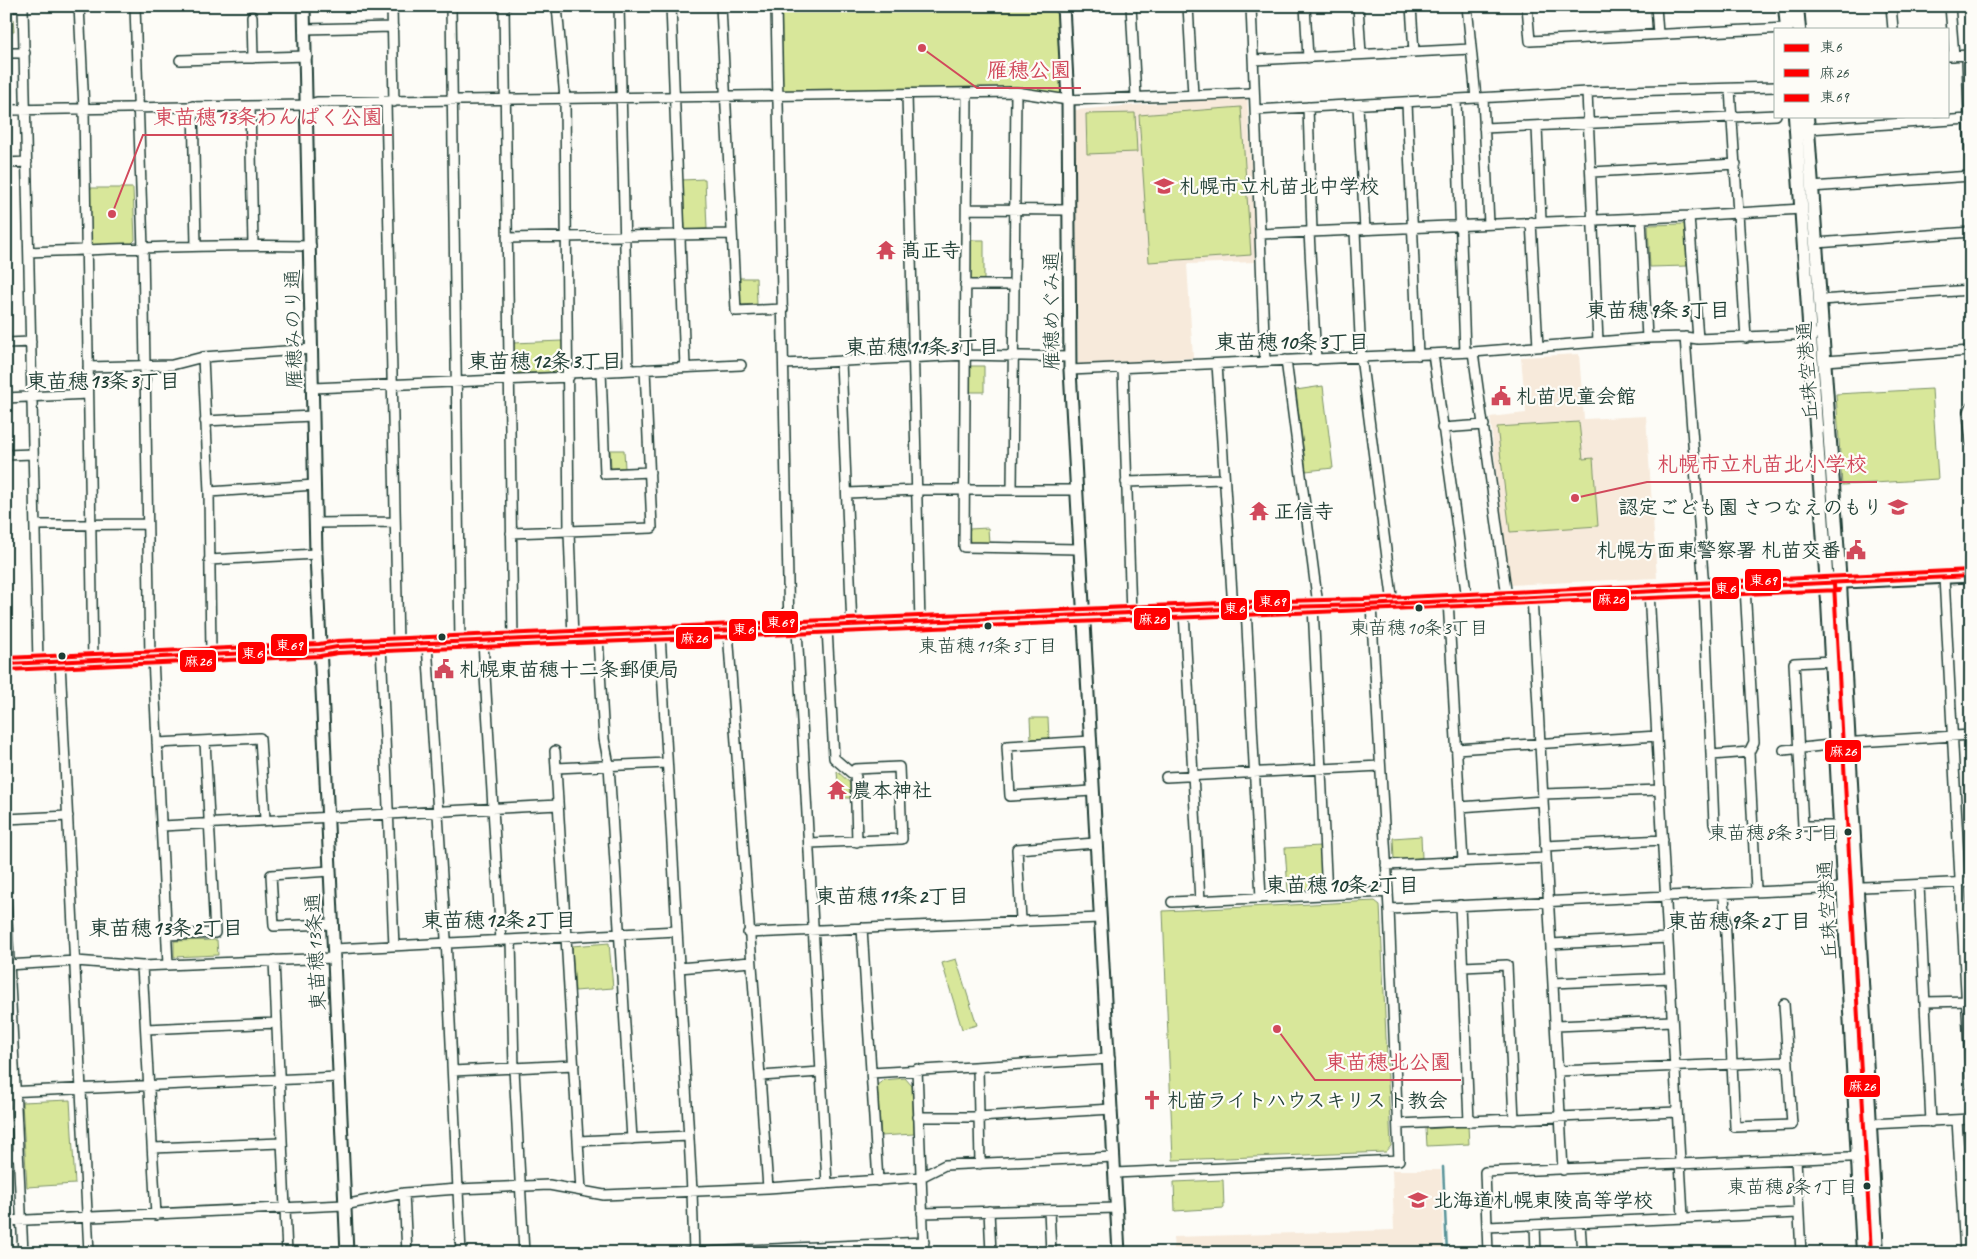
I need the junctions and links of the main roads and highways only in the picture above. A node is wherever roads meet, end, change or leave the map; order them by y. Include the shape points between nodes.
1 (1785, 6) edge
2 (1797, 6) edge
3 (1791, 28) edge
4 (1796, 118) edge
5 (1807, 123) edge
6 (1816, 334) junction
7 (1834, 584) junction
8 (1842, 745) junction
9 (1850, 888) junction
10 (1866, 1156) junction
11 (1863, 1253) edge
12 (1877, 1253) edge

1 - 3 main road
2 - 3 main road
4 - 6 main road, 丘珠空港通
5 - 6 main road, 丘珠空港通 via 1820,300
6 - 7 main road, 丘珠空港通
6 - 7 main road, 丘珠空港通 via 1825,361
7 - 8 main road, 丘珠空港通
7 - 8 main road, 丘珠空港通 via 1832,661
8 - 9 main road, 丘珠空港通
8 - 9 main road, 丘珠空港通 via 1841,826
9 - 10 main road, 丘珠空港通
9 - 10 main road, 丘珠空港通 via 1870,1124
10 - 11 main road, 丘珠空港通
10 - 12 main road, 丘珠空港通

